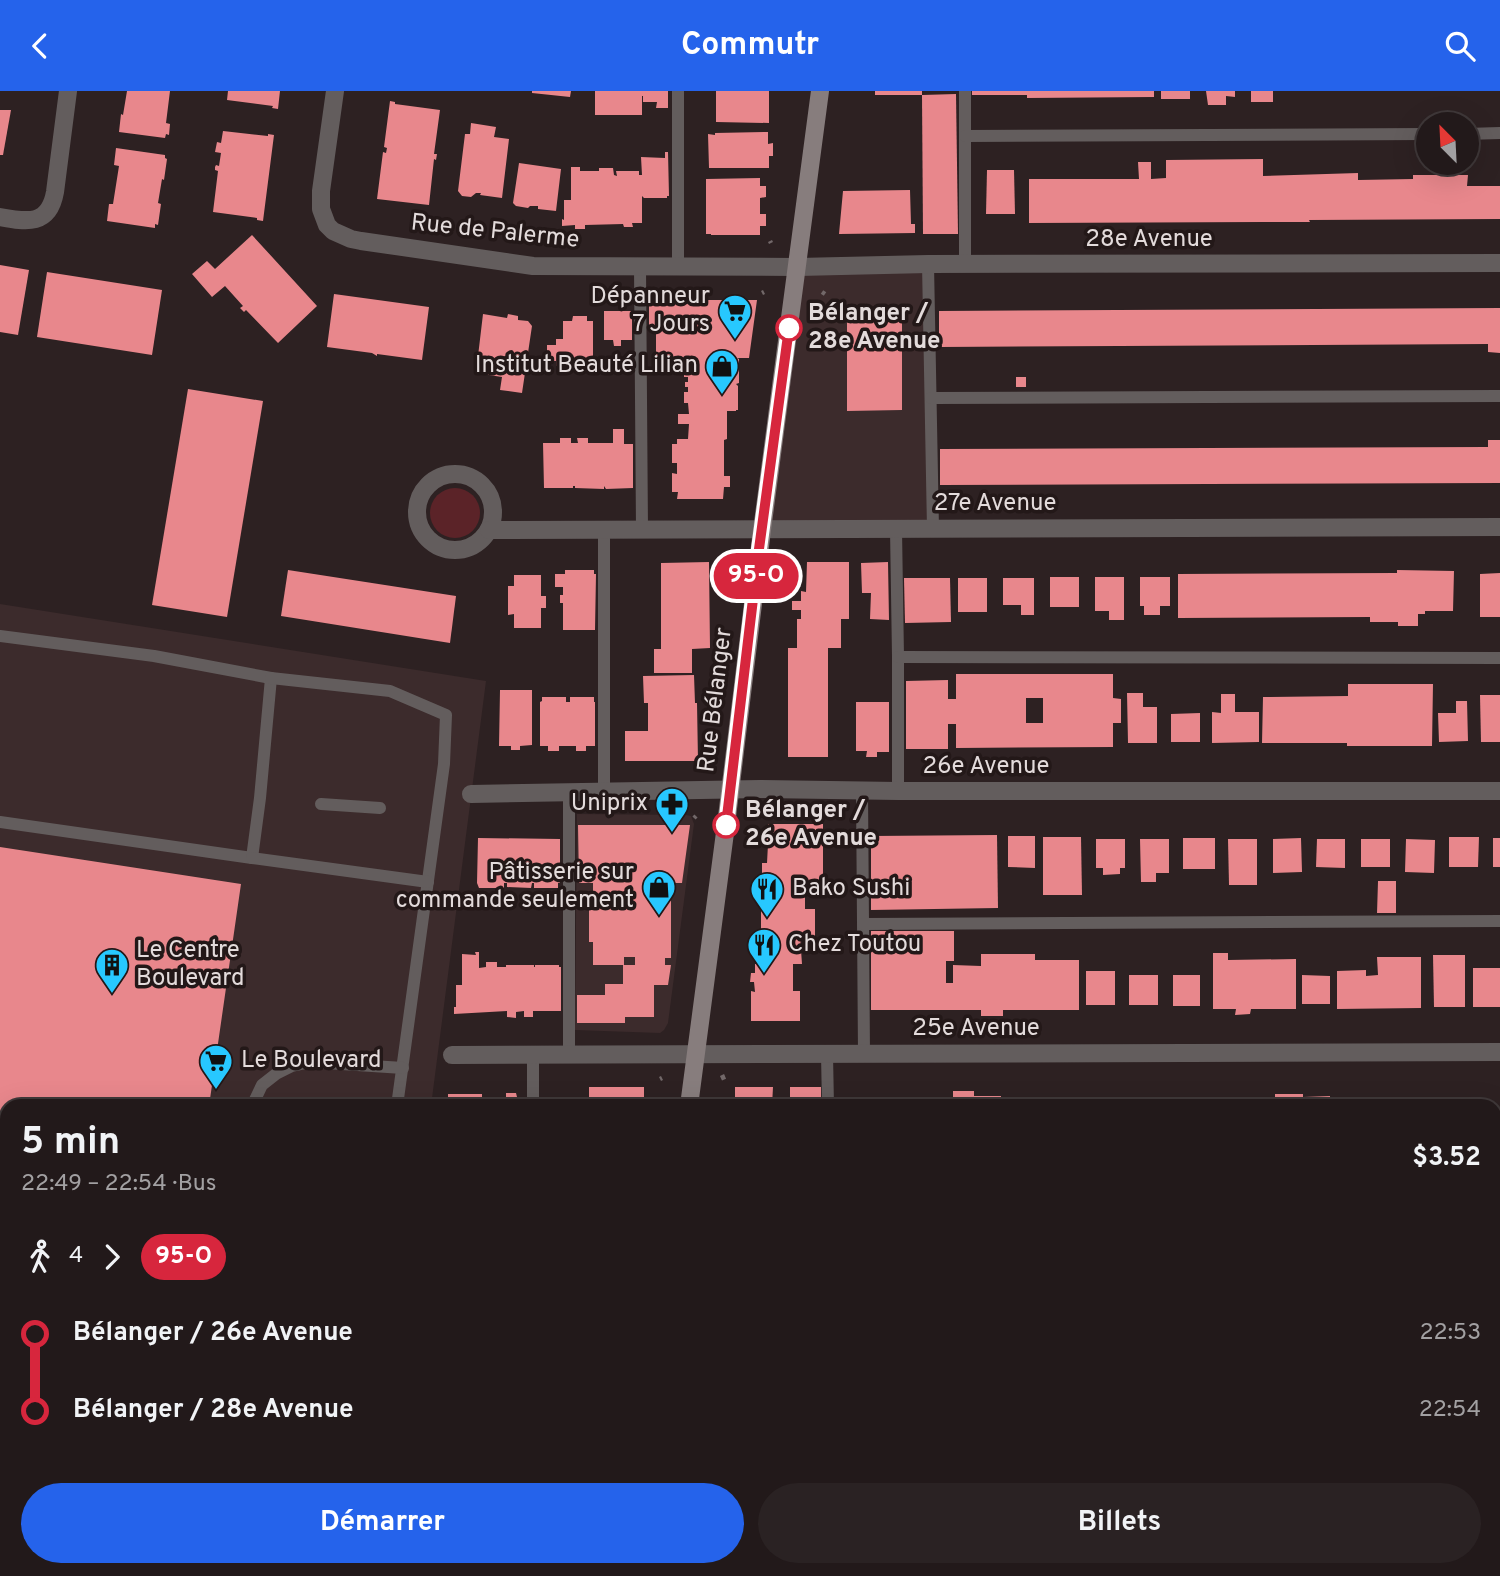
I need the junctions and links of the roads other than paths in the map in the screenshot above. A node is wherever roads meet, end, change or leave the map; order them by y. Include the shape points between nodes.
1 (68, 91) edge
2 (335, 91) edge
3 (678, 91) edge
4 (820, 91) edge
5 (965, 91) edge
6 (1416, 134) edge
7 (1479, 134) edge
8 (1500, 134) edge
9 (965, 136) junction
10 (0, 218) edge
11 (1500, 263) edge
12 (928, 264) junction
13 (965, 264) junction
14 (640, 267) junction
15 (678, 267) junction
16 (798, 267) junction
17 (1500, 396) edge
18 (931, 398) junction
19 (1500, 527) edge
20 (896, 529) junction
21 (933, 529) junction
22 (489, 530) junction
23 (604, 530) junction
24 (642, 530) junction
25 (762, 530) junction
26 (0, 636) edge
27 (898, 657) junction
28 (1500, 658) edge
29 (271, 678) junction
30 (730, 791) junction
31 (862, 791) junction
32 (898, 791) junction
33 (1500, 791) edge
34 (604, 792) junction
35 (569, 793) junction
36 (471, 794) dead end
37 (321, 804) dead end
38 (380, 808) dead end
39 (0, 822) edge
40 (252, 858) junction
41 (428, 882) junction
42 (1500, 921) edge
43 (863, 924) junction
44 (1500, 1052) edge
45 (696, 1053) junction
46 (533, 1054) junction
47 (569, 1054) junction
48 (827, 1054) junction
49 (864, 1054) junction
50 (452, 1055) dead end
51 (403, 1068) junction
52 (255, 1099) edge
53 (398, 1099) edge
54 (533, 1099) edge
55 (690, 1099) edge
56 (828, 1099) edge

1 - 10 street via 53,199 47,211 27,221
2 - 14 street, Rue de Palerme via 321,200 323,218 333,231 361,241 533,265
3 - 15 lane
4 - 16 street, Rue Bélanger
5 - 9 lane
6 - 9 lane
7 - 8 lane
9 - 13 lane
11 - 13 street, 28e Avenue
12 - 13 street, 28e Avenue
12 - 16 street, 28e Avenue
12 - 18 lane
14 - 15 street, Rue de Palerme
14 - 24 lane
15 - 16 street, Rue de Palerme
16 - 25 street, Rue Bélanger
17 - 18 lane
18 - 21 lane
19 - 21 street, 27e Avenue
20 - 21 street, 27e Avenue
20 - 25 street, 27e Avenue
20 - 27 lane
22 - 22 street via 493,504 488,492 468,475 436,478 422,491 416,515 419,527 435,546 460,551 482,540
22 - 23 street, 27e Avenue
23 - 24 street, 27e Avenue
23 - 34 lane
24 - 25 street, 27e Avenue
25 - 30 street, Rue Bélanger
26 - 29 lane via 154,656
27 - 28 lane
27 - 32 lane
29 - 40 lane
29 - 41 lane via 390,691 446,715
30 - 31 street, 26e Avenue
30 - 34 street, 26e Avenue
30 - 45 street, Rue Bélanger
31 - 32 street, 26e Avenue
31 - 43 lane
32 - 33 street, 26e Avenue
34 - 35 street, 26e Avenue
35 - 36 street, 26e Avenue
35 - 47 lane
37 - 38 lane
39 - 40 lane
40 - 41 lane
41 - 51 lane
42 - 43 lane
43 - 49 lane
44 - 49 street, 25e Avenue
45 - 47 street, 25e Avenue
45 - 48 street, 25e Avenue
45 - 55 street, Rue Bélanger
46 - 47 street, 25e Avenue
46 - 50 street, 25e Avenue
46 - 54 lane
48 - 49 street, 25e Avenue
48 - 56 lane
51 - 52 lane via 311,1062 276,1074 262,1085
51 - 53 lane

